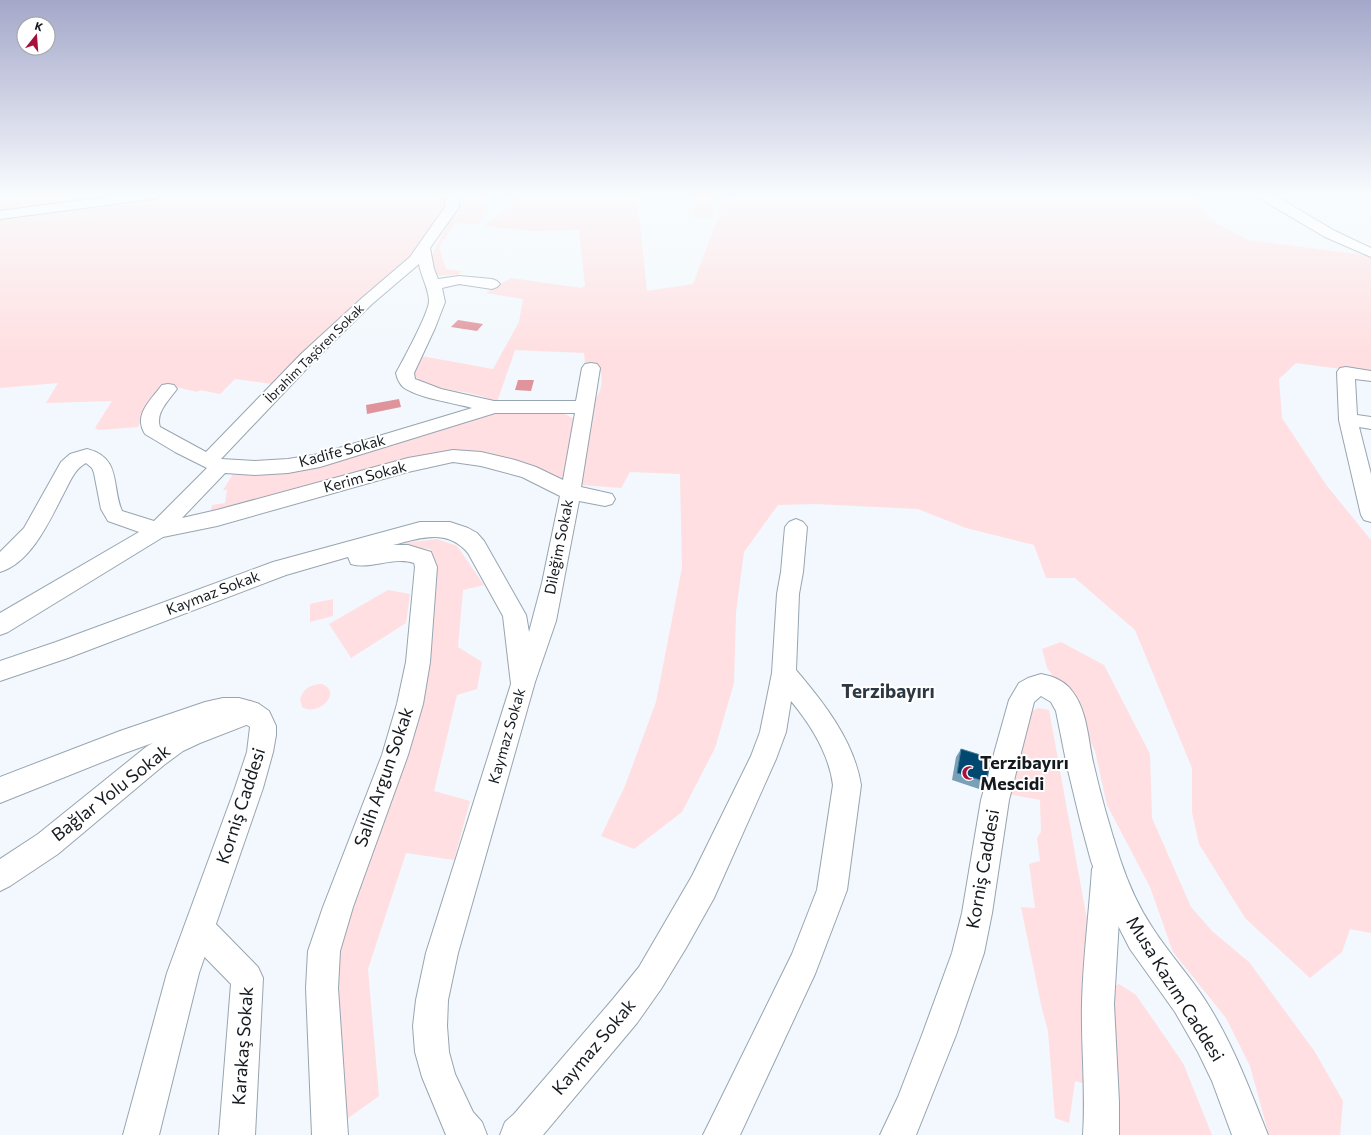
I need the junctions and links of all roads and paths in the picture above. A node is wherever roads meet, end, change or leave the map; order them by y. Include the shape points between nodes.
1 (1360, 248) edge
2 (424, 250) joint
3 (1371, 253) edge
4 (492, 284) dead end
5 (433, 285) junction
6 (591, 368) dead end
7 (1371, 376) edge
8 (168, 389) dead end
9 (494, 407) junction
10 (584, 407) junction
11 (1348, 420) junction
12 (1371, 424) edge
13 (214, 464) junction
14 (570, 492) junction
15 (605, 499) dead end
16 (1371, 515) edge
17 (796, 527) dead end
18 (158, 530) junction
19 (0, 564) edge
20 (281, 568) junction
21 (0, 625) edge
22 (0, 671) edge
23 (784, 673) junction
24 (523, 684) junction
25 (250, 712) junction
26 (0, 790) edge
27 (1108, 866) junction
28 (0, 876) edge
29 (199, 929) junction
30 (141, 1135) edge
31 (237, 1135) edge
32 (330, 1135) edge
33 (469, 1135) edge
34 (518, 1135) edge
35 (721, 1135) edge
36 (898, 1135) edge
37 (1101, 1135) edge
38 (1250, 1135) edge

1 - 3 street
2 - 5 street
2 - 13 street, İbrahim Taşören Sokak via 307,358
4 - 5 street via 459,280
5 - 9 street via 437,297 435,308 405,378 421,388
6 - 10 street, Dileğim Sokak
7 - 11 street via 1346,372
8 - 13 street, Kadife Sokak via 150,415 152,430
9 - 10 street, Kadife Sokak
9 - 13 street, Kadife Sokak via 320,460 273,467
10 - 14 street, Dileğim Sokak
11 - 12 street
11 - 16 street
13 - 18 street, İbrahim Taşören Sokak
14 - 15 street, Kerim Sokak
14 - 18 street, Kerim Sokak via 515,467 453,456 408,465 217,518
14 - 24 street, Dileğim Sokak via 563,540 546,615
17 - 23 street, Kaymaz Sokak via 788,594
18 - 19 street via 115,516 99,463 87,456 77,459 68,467 31,534
18 - 21 street
20 - 22 street, Kaymaz Sokak
20 - 24 street, Kaymaz Sokak via 420,530 450,530 461,534 476,547 514,615 518,630
20 - 32 street, Salih Argun Sokak via 400,553 410,553 422,558 426,567 418,662 410,704 395,755 324,951 322,988
23 - 34 street, Kaymaz Sokak via 773,732 763,759 703,887 676,937 625,1011
23 - 35 street via 806,700 833,742 844,771 847,785 839,847 832,890 804,963
24 - 33 street, Kaymaz Sokak via 442,953 432,1000 432,1052 439,1077 460,1125
25 - 26 street via 223,709 205,713
25 - 28 street, Bağlar Yolu Sokak via 174,743 48,844
25 - 29 street, Korniş Caddesi via 260,719 263,726 260,752
27 - 36 street, Korniş Caddesi via 1088,796 1067,703 1053,688 1033,686 1026,691 1022,700 994,800 977,913 968,953 912,1107
27 - 37 street via 1098,1005
27 - 38 street, Musa Kazım Caddesi via 1133,925 1203,1026 1227,1074
29 - 30 street, Korniş Caddesi via 183,973
29 - 31 street, Karakaş Sokak via 247,978

